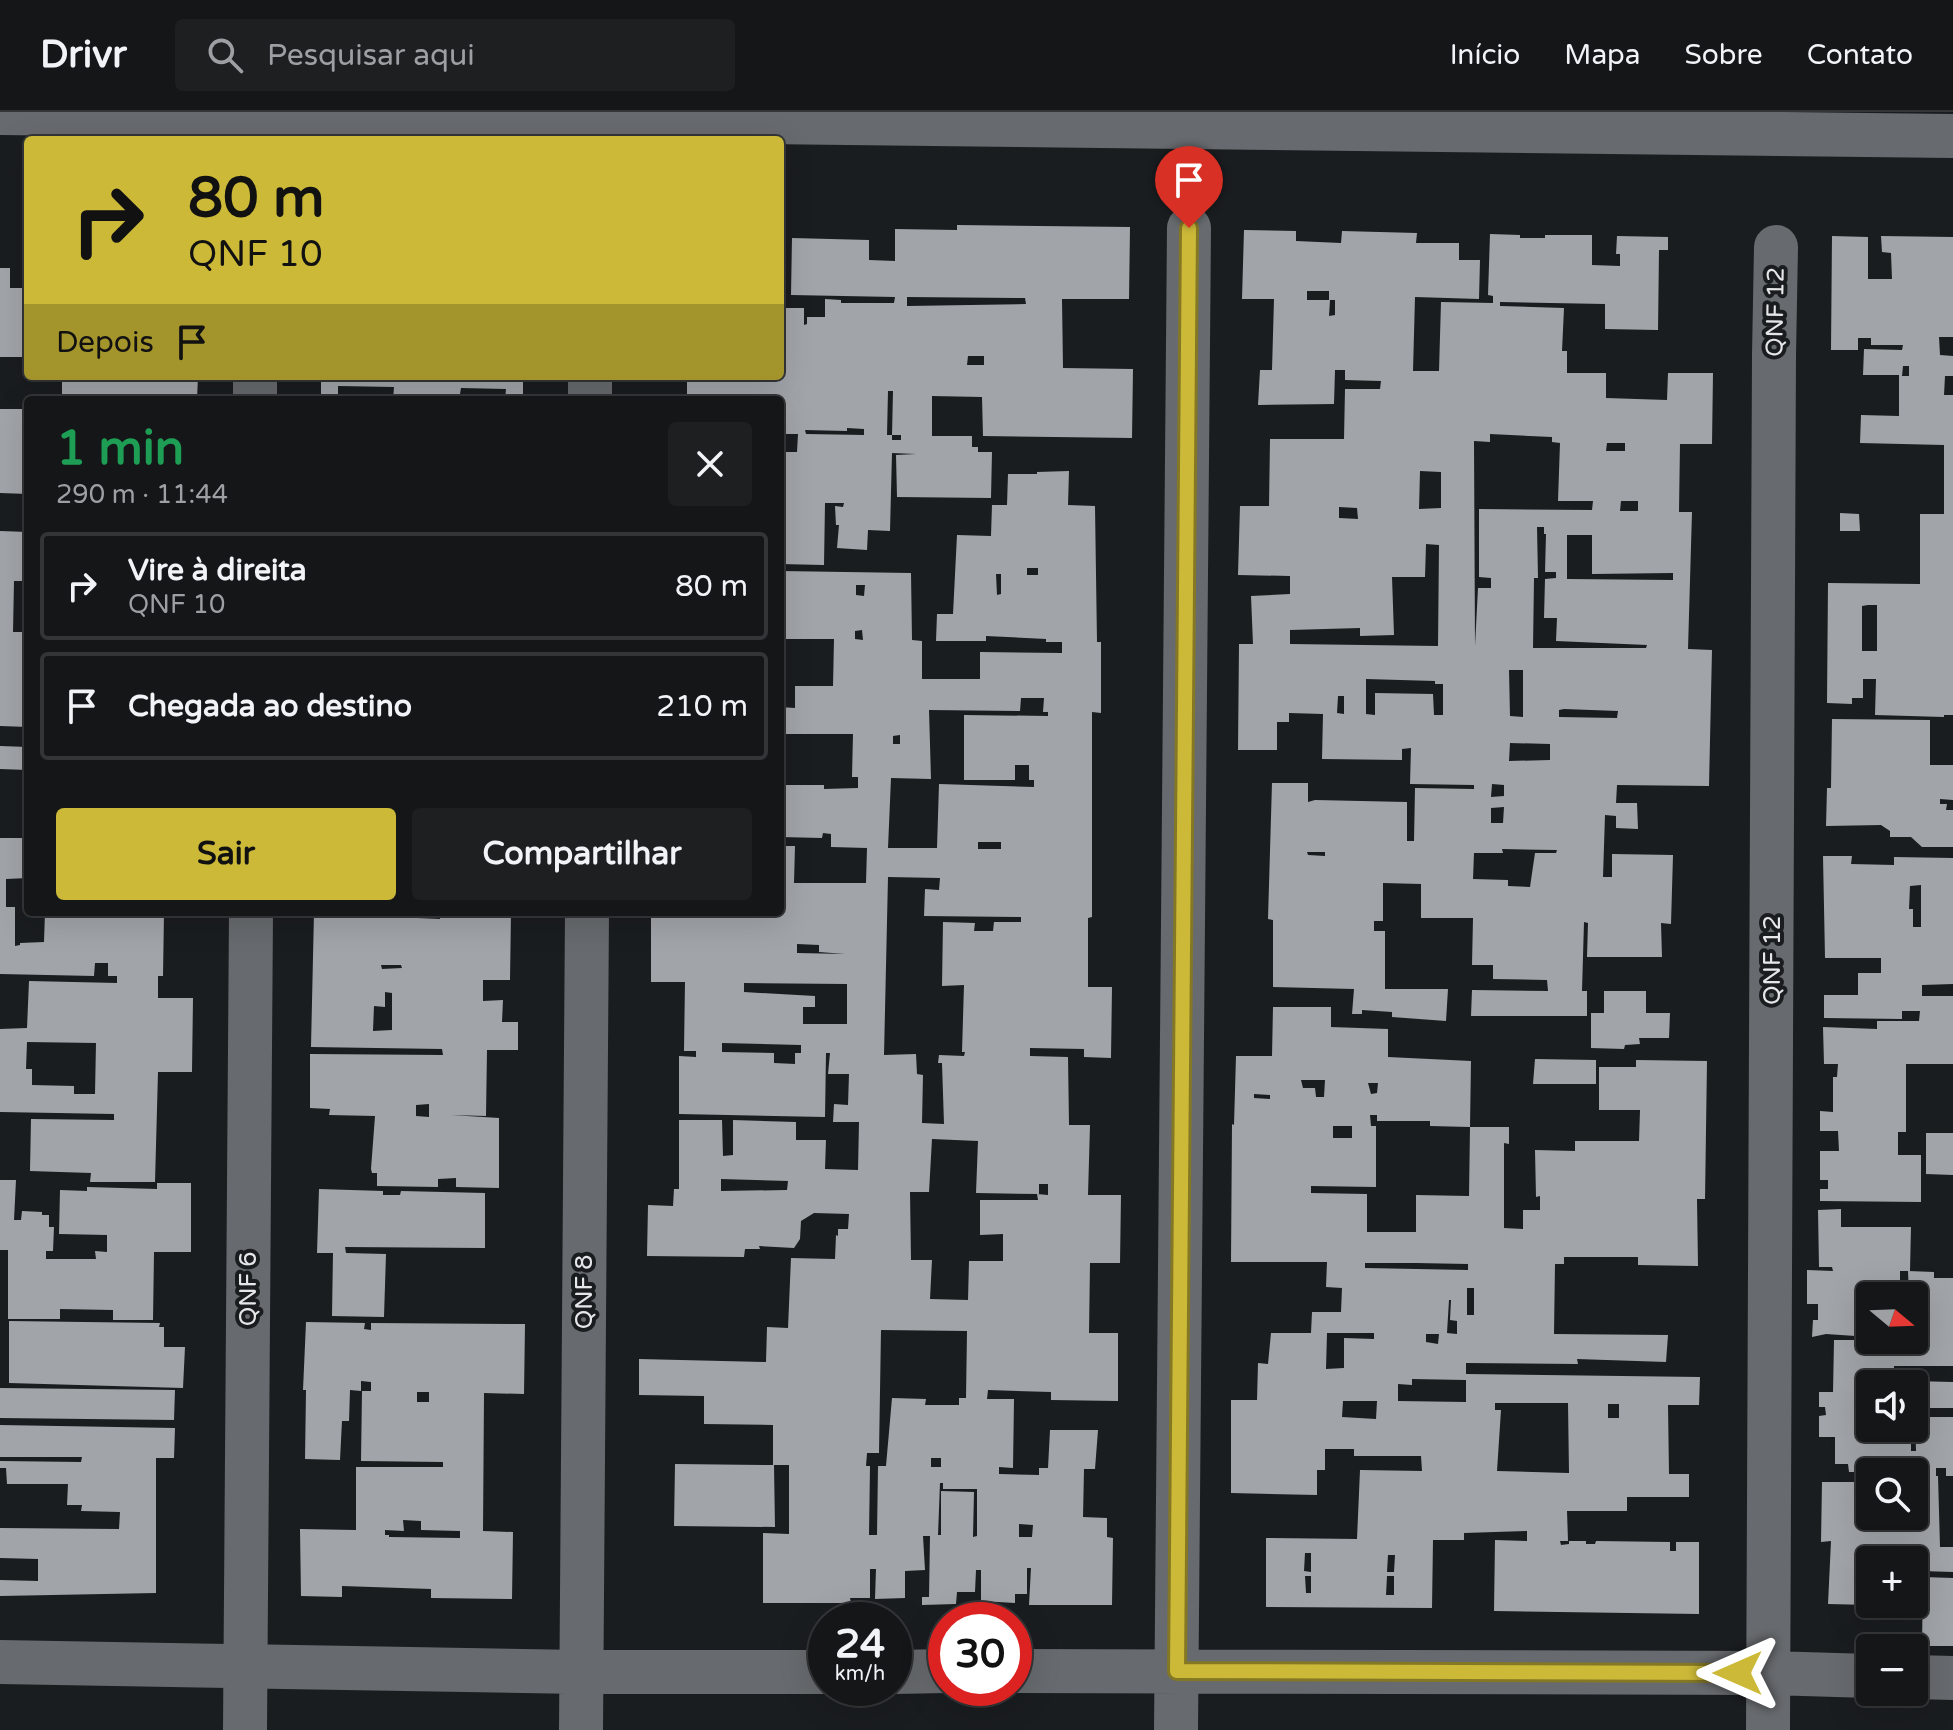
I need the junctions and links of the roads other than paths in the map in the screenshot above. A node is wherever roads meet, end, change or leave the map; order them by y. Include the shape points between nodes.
1 (0, 113) edge
2 (1217, 120) edge
3 (1941, 128) edge
4 (1189, 228) dead end
5 (1776, 247) dead end
6 (251, 916) edge
7 (587, 916) edge
8 (0, 1662) edge
9 (245, 1665) junction
10 (1032, 1671) edge
11 (1177, 1671) junction
12 (581, 1672) junction
13 (808, 1672) edge
14 (1769, 1673) junction
15 (1856, 1676) edge
16 (1928, 1677) edge
17 (1953, 1678) edge
18 (245, 1730) edge
19 (581, 1730) edge
20 (1176, 1730) edge
21 (1768, 1730) edge

1 - 2 street
2 - 3 street
4 - 11 street
5 - 14 street, QNF 12
6 - 9 street, QNF 6
7 - 12 street, QNF 8
8 - 9 street
9 - 12 street
9 - 18 street, QNF 6
10 - 11 street
11 - 14 street
11 - 20 street
12 - 13 street
12 - 19 street, QNF 8
14 - 15 street
14 - 21 street, QNF 12
16 - 17 street

